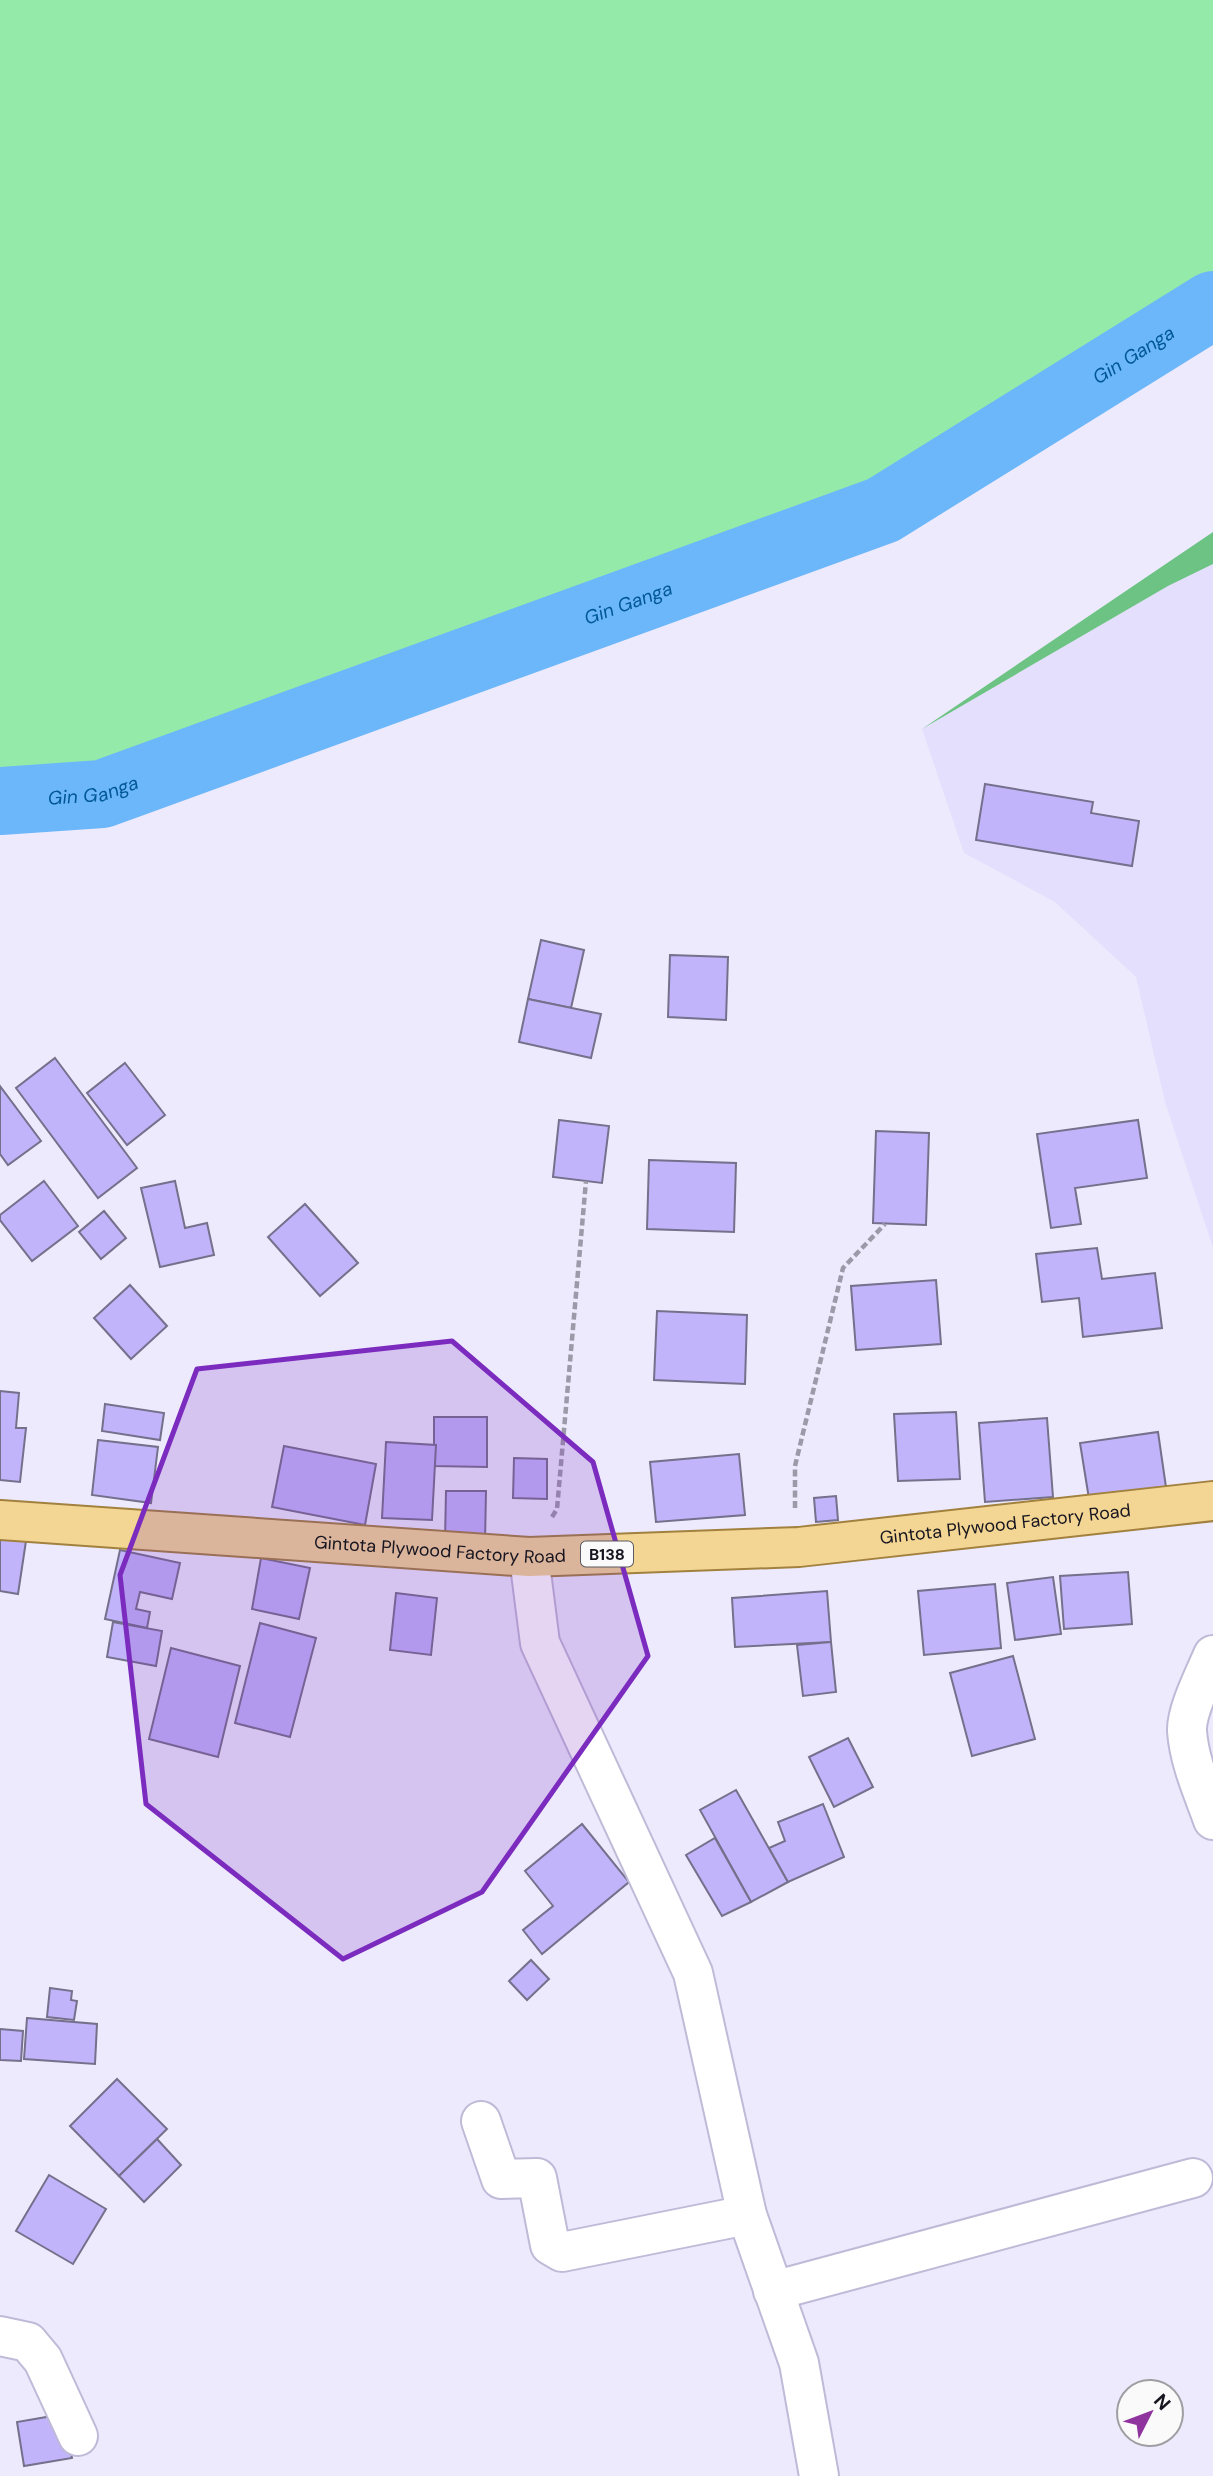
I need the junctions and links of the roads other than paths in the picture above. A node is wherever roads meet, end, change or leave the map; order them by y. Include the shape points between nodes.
1 (1213, 1501) edge
2 (1213, 1510) edge
3 (0, 1520) edge
4 (529, 1557) junction
5 (1213, 1655) edge
6 (1213, 1820) edge
7 (481, 2121) dead end
8 (1193, 2178) dead end
9 (747, 2215) junction
10 (773, 2291) junction
11 (0, 2336) edge
12 (78, 2436) dead end
13 (819, 2476) edge

1 - 2 street
1 - 4 main road, Gintota Plywood Factory Road / B138 via 799,1547
3 - 4 main road, Gintota Plywood Factory Road / B138
4 - 9 street via 540,1643 693,1973
5 - 6 street via 1187,1730
7 - 9 street via 501,2179 537,2178 550,2245 562,2252
8 - 10 street
9 - 10 street
10 - 13 street via 799,2363
11 - 12 street via 28,2342 43,2360

